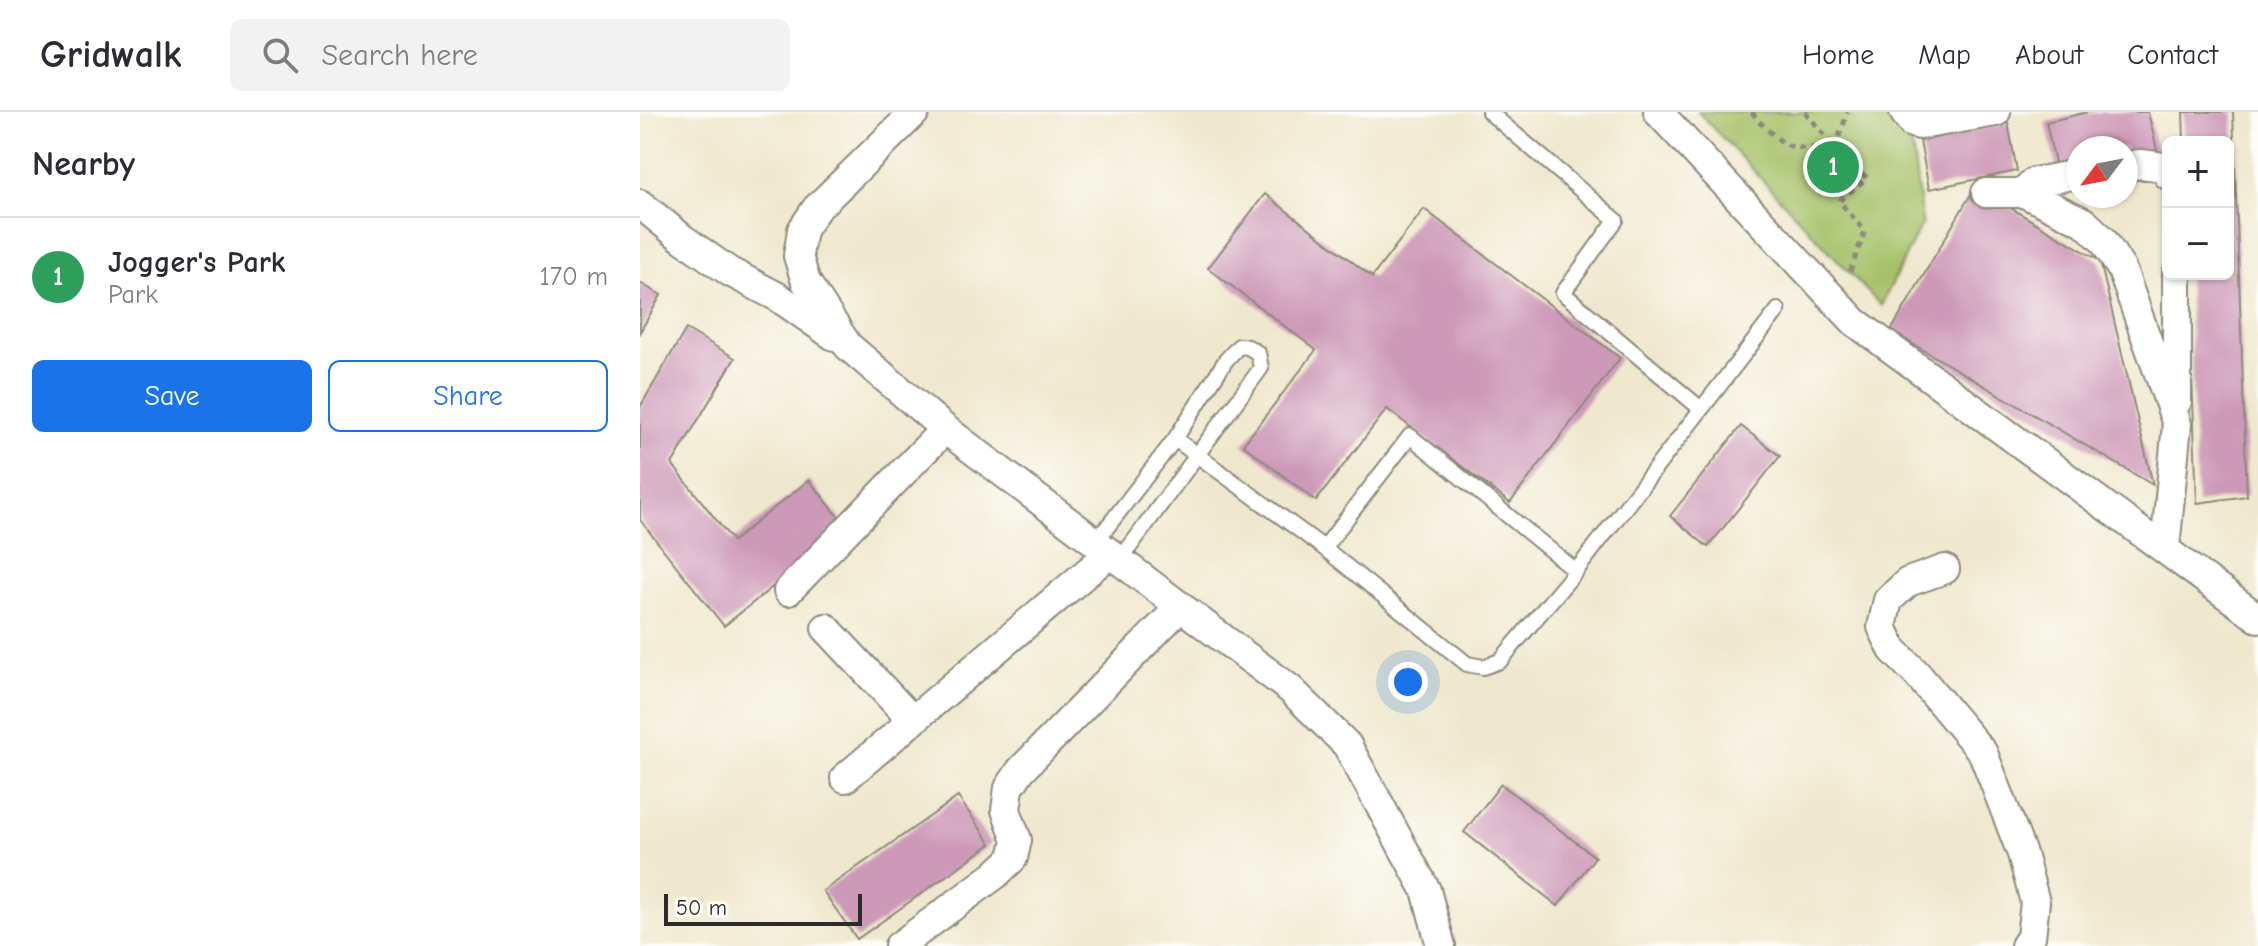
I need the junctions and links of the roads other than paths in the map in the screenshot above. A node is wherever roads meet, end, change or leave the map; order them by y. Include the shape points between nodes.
1 (915, 112) edge
2 (1489, 112) edge
3 (1658, 112) edge
4 (1904, 112) edge
5 (1996, 112) edge
6 (2138, 164) edge
7 (2162, 167) edge
8 (2066, 176) edge
9 (1986, 193) dead end
10 (2024, 193) junction
11 (640, 204) edge
12 (2177, 280) edge
13 (1778, 310) dead end
14 (848, 346) junction
15 (1701, 409) junction
16 (2177, 424) junction
17 (945, 429) junction
18 (1175, 439) junction
19 (1197, 455) junction
20 (1324, 548) junction
21 (2165, 549) junction
22 (1108, 552) junction
23 (1945, 569) dead end
24 (1576, 571) junction
25 (788, 591) dead end
26 (1181, 606) junction
27 (2258, 618) edge
28 (826, 628) dead end
29 (913, 721) junction
30 (845, 778) dead end
31 (899, 946) edge
32 (1441, 946) edge
33 (2025, 946) edge

1 - 14 street via 816,209 802,230 798,256 806,282
2 - 15 lane via 1616,220 1563,293
3 - 21 street via 1855,322
4 - 5 street via 1920,125
6 - 7 street
8 - 10 street via 2034,182
9 - 10 street
10 - 16 street via 2084,222 2103,240 2122,270
11 - 14 street via 730,272 778,297
12 - 16 street
13 - 15 lane
14 - 17 street
15 - 24 lane
16 - 21 street
17 - 22 street
17 - 25 street
18 - 19 lane
18 - 19 lane via 1239,346 1258,353 1261,368
18 - 22 lane
19 - 20 lane
19 - 22 lane
20 - 24 lane via 1467,664 1483,667 1500,661
20 - 24 lane via 1410,436
21 - 27 street
22 - 26 street
22 - 29 street
23 - 33 street via 1908,582 1888,600 1882,627 1893,650 1983,753 2035,902
26 - 31 street via 1009,788 1006,810 1017,840 1013,858
26 - 32 street via 1290,689 1347,745 1426,890
28 - 29 street
29 - 30 street

